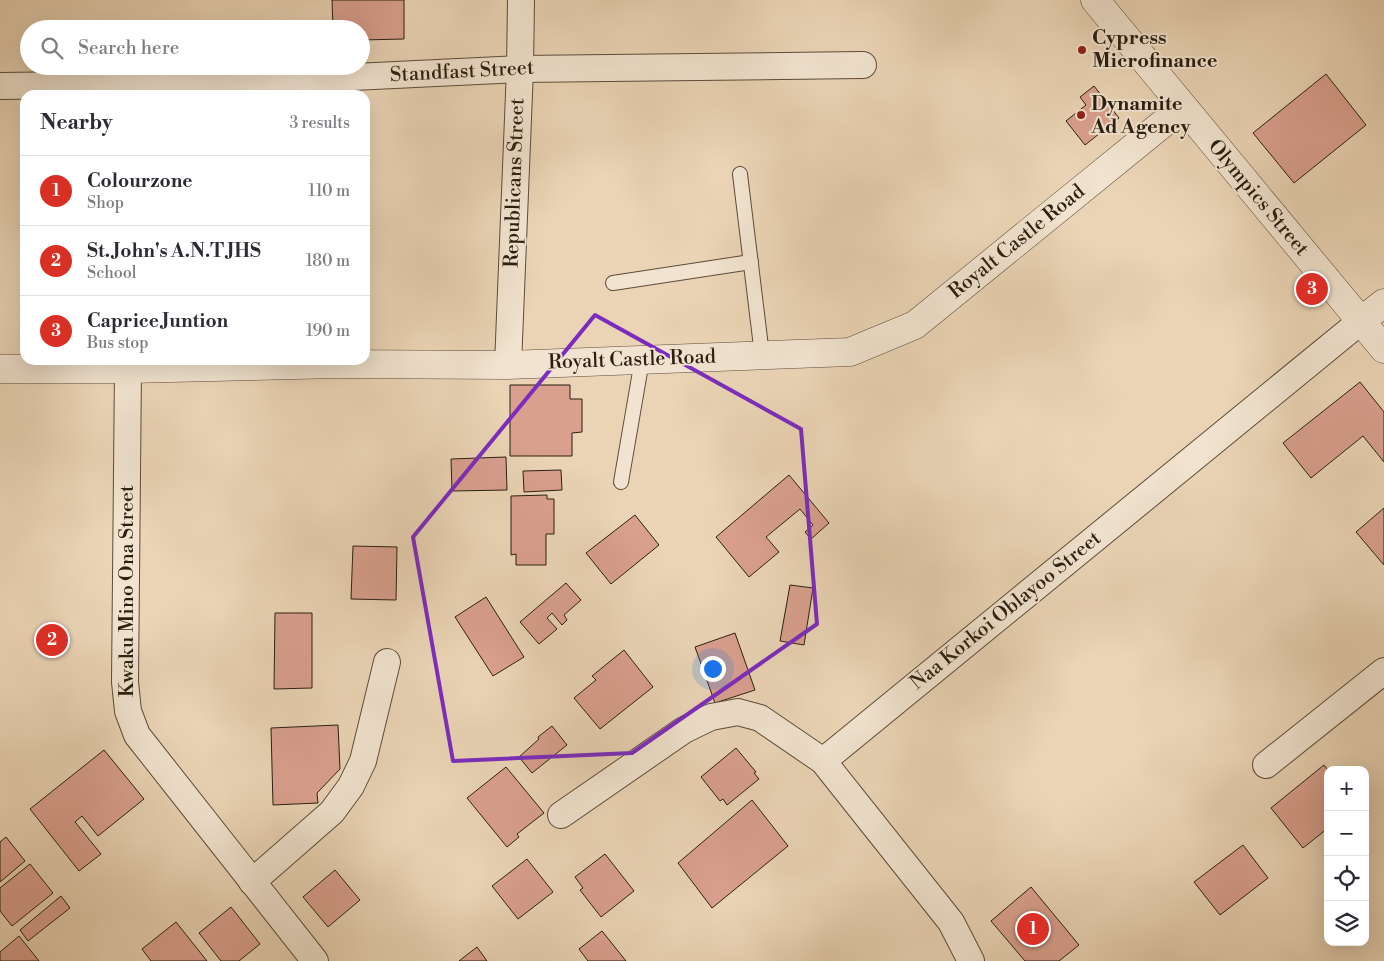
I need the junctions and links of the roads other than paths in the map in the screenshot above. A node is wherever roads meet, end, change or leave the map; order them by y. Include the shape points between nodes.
1 (521, 0) edge
2 (1094, 0) edge
3 (863, 65) dead end
4 (520, 69) junction
5 (0, 86) edge
6 (1182, 108) junction
7 (740, 174) dead end
8 (751, 262) junction
9 (613, 283) dead end
10 (1384, 303) edge
11 (1361, 321) junction
12 (1384, 349) edge
13 (762, 355) junction
14 (642, 360) junction
15 (370, 364) edge
16 (285, 365) edge
17 (508, 365) junction
18 (0, 368) edge
19 (128, 368) junction
20 (621, 482) dead end
21 (387, 662) dead end
22 (1384, 671) edge
23 (823, 761) junction
24 (1266, 765) dead end
25 (561, 815) dead end
26 (252, 882) junction
27 (315, 961) edge
28 (971, 961) edge

1 - 4 street, Republicans Street
2 - 6 street, Olympics Street
3 - 4 street, Standfast Street
4 - 5 street, Standfast Street via 230,83
4 - 17 street, Republicans Street
6 - 11 street, Olympics Street
6 - 13 street, Royalt Castle Road via 915,325 850,352
7 - 8 lane
8 - 9 lane
8 - 13 lane
10 - 11 street, Naa Korkoi Oblayoo Street
11 - 12 street, Olympics Street
11 - 23 street, Naa Korkoi Oblayoo Street
13 - 14 street, Royalt Castle Road
14 - 17 street, Royalt Castle Road
14 - 20 lane
15 - 17 street, Royalt Castle Road
16 - 19 street, Royalt Castle Road
18 - 19 street, Royalt Castle Road
19 - 26 street, Kwaku Mino Ona Street via 124,682 128,711 137,735
21 - 26 street via 363,761 351,786 332,812
22 - 24 street
23 - 25 street via 760,718 738,712 711,717 684,730
23 - 28 street via 951,922
26 - 27 street, Kwaku Mino Ona Street

